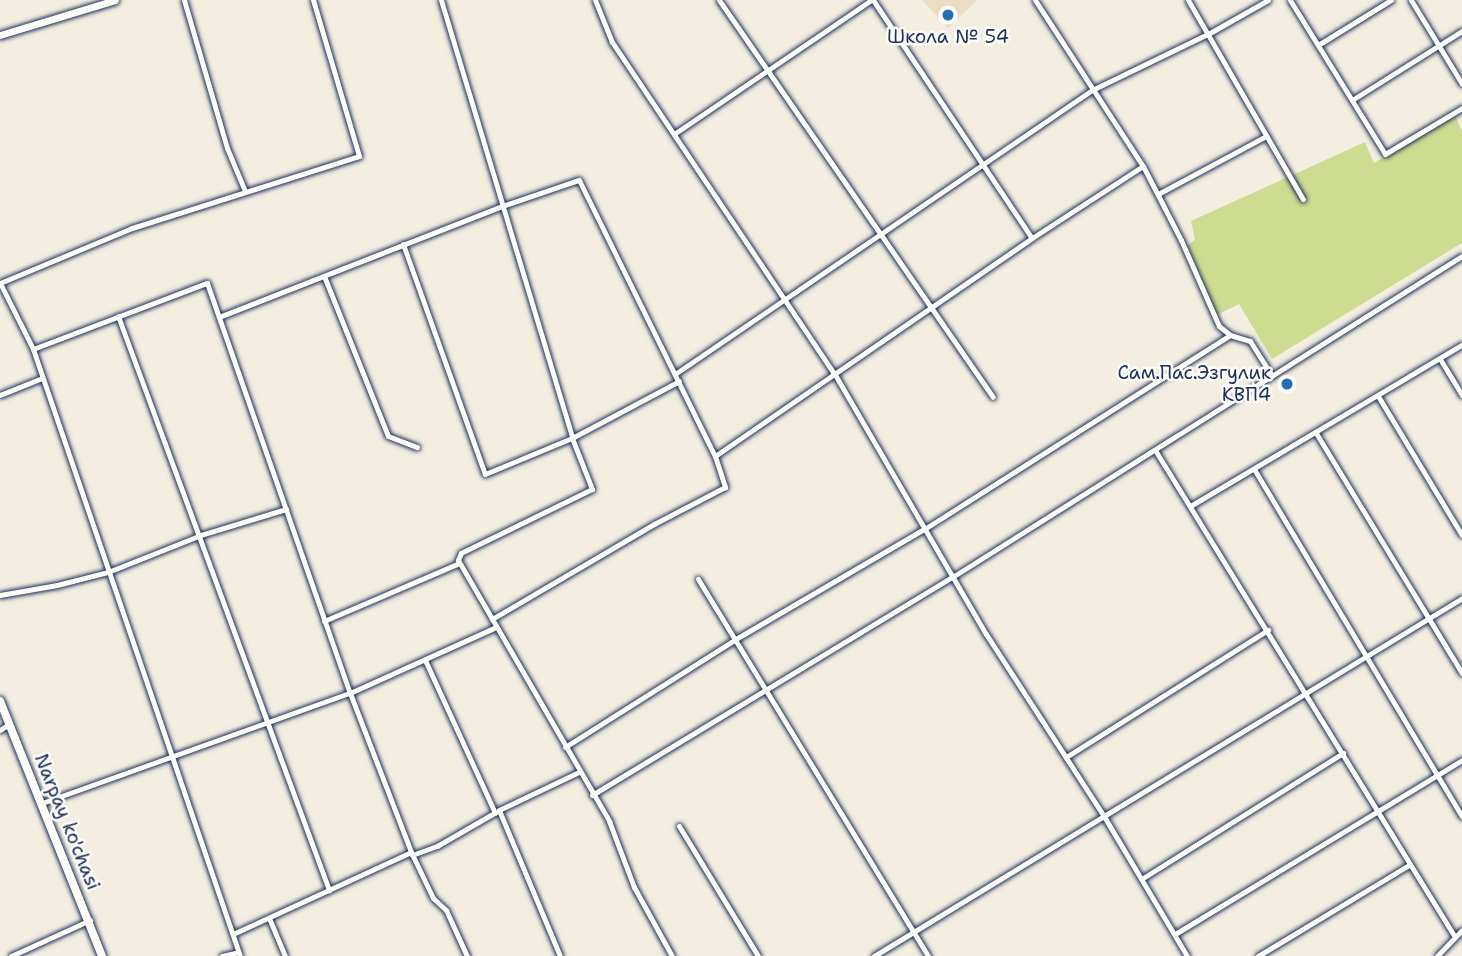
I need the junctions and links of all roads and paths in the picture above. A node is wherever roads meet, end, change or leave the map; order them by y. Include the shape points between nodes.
1 (115, 0) edge
2 (184, 0) edge
3 (313, 0) edge
4 (442, 0) edge
5 (595, 0) edge
6 (719, 0) edge
7 (872, 0) edge
8 (1035, 0) edge
9 (1188, 0) edge
10 (1268, 0) edge
11 (1290, 0) edge
12 (1391, 0) edge
13 (1411, 0) edge
14 (1462, 31) edge
15 (1208, 34) junction
16 (0, 35) edge
17 (1318, 45) junction
18 (1438, 45) junction
19 (767, 70) junction
20 (1462, 84) edge
21 (1092, 90) junction
22 (1352, 100) junction
23 (1462, 108) edge
24 (674, 134) junction
25 (1266, 136) junction
26 (984, 164) junction
27 (1143, 166) junction
28 (245, 191) junction
29 (1157, 194) junction
30 (1303, 199) dead end
31 (502, 206) junction
32 (881, 236) junction
33 (1032, 238) junction
34 (403, 244) junction
35 (1462, 256) edge
36 (324, 276) junction
37 (0, 283) edge
38 (785, 302) junction
39 (932, 308) junction
40 (118, 316) junction
41 (219, 317) junction
42 (1230, 335) junction
43 (1462, 345) edge
44 (33, 349) junction
45 (1440, 359) junction
46 (835, 373) junction
47 (1272, 376) junction
48 (42, 378) junction
49 (677, 378) junction
50 (0, 395) edge
51 (1462, 395) edge
52 (1378, 396) junction
53 (993, 397) dead end
54 (1316, 433) junction
55 (572, 438) junction
56 (417, 447) dead end
57 (1155, 450) junction
58 (715, 456) junction
59 (1254, 469) junction
60 (1192, 505) junction
61 (286, 509) junction
62 (926, 527) junction
63 (1462, 534) edge
64 (201, 535) junction
65 (459, 563) junction
66 (108, 572) junction
67 (954, 576) junction
68 (698, 579) dead end
69 (0, 595) edge
70 (1462, 598) edge
71 (1429, 618) junction
72 (492, 619) junction
73 (324, 621) junction
74 (496, 626) junction
75 (1268, 629) junction
76 (734, 640) junction
77 (1367, 656) junction
78 (425, 660) junction
79 (1462, 673) edge
80 (763, 689) junction
81 (350, 692) junction
82 (1307, 693) junction
83 (0, 701) edge
84 (269, 723) junction
85 (9, 724) junction
86 (0, 730) edge
87 (565, 747) junction
88 (1343, 753) junction
89 (173, 756) junction
90 (1066, 757) junction
91 (1462, 760) edge
92 (579, 772) junction
93 (1437, 774) junction
94 (592, 795) junction
95 (41, 803) junction
96 (497, 811) junction
97 (1378, 812) junction
98 (1462, 817) edge
99 (1105, 818) junction
100 (679, 826) dead end
101 (412, 854) junction
102 (1409, 865) junction
103 (1143, 878) junction
104 (330, 890) junction
105 (269, 918) junction
106 (90, 920) junction
107 (1462, 930) edge
108 (915, 932) junction
109 (233, 934) junction
110 (1175, 934) junction
111 (1455, 937) junction
112 (239, 954) edge
113 (11, 956) edge
114 (102, 956) edge
115 (222, 956) edge
116 (285, 956) edge
117 (467, 956) edge
118 (560, 956) edge
119 (671, 956) edge
120 (758, 956) edge
121 (874, 956) edge
122 (928, 956) edge
123 (1187, 956) edge
124 (1258, 956) edge
125 (1437, 956) edge

1 - 16 street
2 - 28 street
3 - 28 street via 359,156
4 - 31 street
5 - 24 street via 612,42
6 - 19 street
7 - 19 street
7 - 26 street
8 - 21 street
9 - 15 street
10 - 15 street
11 - 17 street
12 - 17 street
13 - 18 street
14 - 18 street
15 - 21 street
15 - 25 street
17 - 22 street
18 - 20 street
18 - 22 street
19 - 24 street
19 - 32 street
21 - 26 street
21 - 27 street
22 - 23 street via 1385,154
24 - 38 street
25 - 29 street
25 - 30 street
26 - 32 street
26 - 33 street
27 - 29 street
27 - 33 street
28 - 37 street via 132,228
29 - 42 street via 1219,326
31 - 34 street
31 - 49 street via 579,180
31 - 55 street
32 - 38 street
32 - 39 street
33 - 39 street
34 - 36 street
34 - 55 street via 485,474
35 - 47 street
36 - 41 street
36 - 56 street via 388,436
37 - 44 street
38 - 46 street
38 - 49 street
39 - 46 street
39 - 53 street
40 - 41 street via 207,283
40 - 44 street
40 - 64 street
41 - 61 street
42 - 47 street via 1250,341
42 - 62 street
43 - 45 street
44 - 48 street
45 - 51 street
45 - 52 street
46 - 58 street
46 - 62 street
47 - 57 street
48 - 50 street
48 - 66 street
49 - 55 street
49 - 58 street
52 - 54 street
52 - 63 street
54 - 59 street
54 - 71 street
55 - 65 street via 592,489 461,553
57 - 60 street
57 - 67 street
58 - 72 street via 725,482 722,491 654,524
59 - 60 street
59 - 77 street
60 - 75 street
61 - 64 street
61 - 73 street
62 - 67 street
62 - 76 street
64 - 66 street
64 - 84 street
65 - 72 street
65 - 73 street
66 - 69 street
66 - 89 street
67 - 80 street
67 - 90 street
68 - 76 street
70 - 71 street
71 - 77 street
71 - 79 street
72 - 74 street
73 - 81 street
74 - 78 street
74 - 87 street
75 - 82 street
75 - 90 street
76 - 80 street
76 - 87 street
77 - 82 street
77 - 93 street
78 - 81 street
78 - 96 street
80 - 94 street
80 - 108 street
81 - 84 street
81 - 101 street
82 - 88 street
82 - 99 street
83 - 85 main road, Narpay ko'chasi
84 - 89 street
84 - 104 street
85 - 86 street
85 - 95 main road, Narpay ko'chasi
87 - 92 street
88 - 97 street
88 - 103 street
89 - 95 street
89 - 109 street
90 - 99 street
91 - 93 street
92 - 94 street
92 - 96 street
93 - 97 street
93 - 98 street
94 - 119 street via 609,821 634,887
95 - 106 main road, Narpay ko'chasi
96 - 101 street via 437,846
96 - 118 street
97 - 102 street
97 - 110 street
99 - 103 street
99 - 108 street
100 - 120 street
101 - 104 street
101 - 117 street
102 - 111 street
102 - 124 street
103 - 110 street
104 - 105 street
105 - 109 street
105 - 116 street
106 - 113 street
106 - 114 main road, Narpay ko'chasi
107 - 111 street
108 - 121 street
108 - 122 street
109 - 112 street
110 - 123 street
111 - 125 street
112 - 115 street

